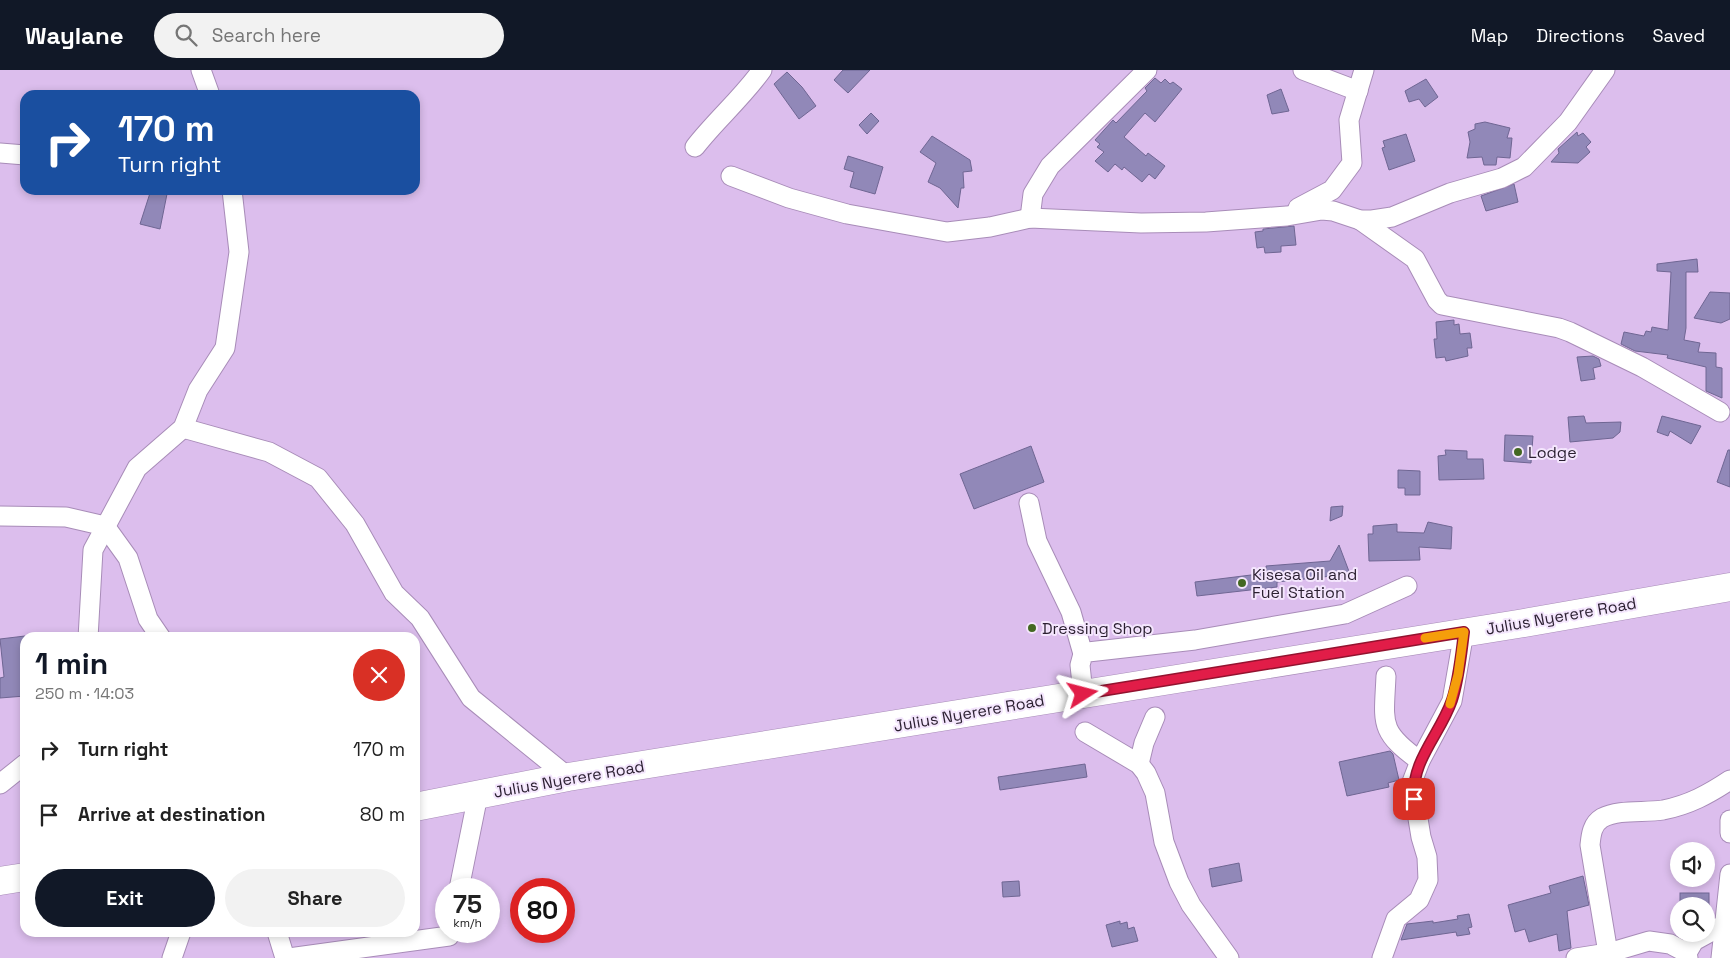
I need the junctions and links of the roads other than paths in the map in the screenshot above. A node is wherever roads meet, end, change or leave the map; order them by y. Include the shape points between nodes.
1 (202, 70) edge
2 (762, 70) edge
3 (1147, 70) edge
4 (1303, 70) edge
5 (1364, 70) edge
6 (1605, 70) edge
7 (208, 90) edge
8 (1358, 91) junction
9 (695, 147) dead end
10 (0, 153) edge
11 (20, 155) edge
12 (730, 176) dead end
13 (233, 195) edge
14 (1287, 216) junction
15 (1030, 218) junction
16 (1360, 220) junction
17 (1720, 412) dead end
18 (183, 428) junction
19 (1029, 503) dead end
20 (0, 516) edge
21 (105, 526) junction
22 (1408, 586) dead end
23 (1730, 587) edge
24 (88, 632) edge
25 (157, 632) edge
26 (1464, 632) junction
27 (1083, 654) junction
28 (1386, 676) dead end
29 (1083, 694) junction
30 (1155, 717) dead end
31 (1085, 732) dead end
32 (1420, 761) junction
33 (1139, 764) junction
34 (20, 768) edge
35 (568, 777) junction
36 (1730, 780) edge
37 (0, 784) edge
38 (478, 795) junction
39 (420, 806) edge
40 (1730, 820) edge
41 (1730, 833) edge
42 (1730, 874) edge
43 (20, 878) edge
44 (461, 878) edge
45 (0, 881) edge
46 (1725, 924) junction
47 (179, 937) edge
48 (280, 937) edge
49 (435, 938) edge
50 (1608, 953) junction
51 (1687, 955) edge
52 (172, 958) edge
53 (287, 958) edge
54 (1229, 958) edge
55 (1382, 958) edge
56 (1576, 958) edge
57 (1721, 958) edge

1 - 7 street
2 - 9 street
3 - 15 street via 1050,166 1034,194
4 - 8 street
5 - 8 street
6 - 16 street via 1568,122 1524,167 1392,217
8 - 14 street via 1349,120 1352,163 1332,190
10 - 11 street
12 - 15 street via 789,198 847,214 947,232
13 - 18 street via 239,252 224,348 198,390
14 - 15 street via 1141,223
14 - 16 street via 1322,210
16 - 17 street via 1415,259 1442,305 1559,328 1583,337
18 - 21 street via 137,468
18 - 35 street via 269,452 318,478 356,524 394,593 420,618 471,698
19 - 27 street via 1037,541 1071,612
20 - 21 street via 66,517
21 - 24 street via 93,550
21 - 25 street via 128,558 148,619
22 - 27 street via 1346,614 1195,640
23 - 26 highway, Julius Nyerere Road
26 - 29 highway, Julius Nyerere Road
26 - 32 street via 1452,701
27 - 29 street via 1080,665
28 - 32 street via 1384,722 1390,735
29 - 35 highway, Julius Nyerere Road
30 - 33 street
31 - 33 street
32 - 55 street via 1412,782 1427,857 1428,880 1419,900 1396,920
33 - 54 street via 1155,793 1164,842 1179,882 1191,905
34 - 37 street
35 - 38 highway, Julius Nyerere Road
36 - 50 street via 1686,804 1663,810 1616,814 1595,824 1590,845
38 - 39 highway, Julius Nyerere Road
38 - 44 street
40 - 41 street
42 - 46 street
43 - 45 highway
46 - 51 street via 1694,941
46 - 57 street
47 - 52 street
48 - 53 street
49 - 53 street
50 - 51 street via 1649,941 1670,944
50 - 56 street

